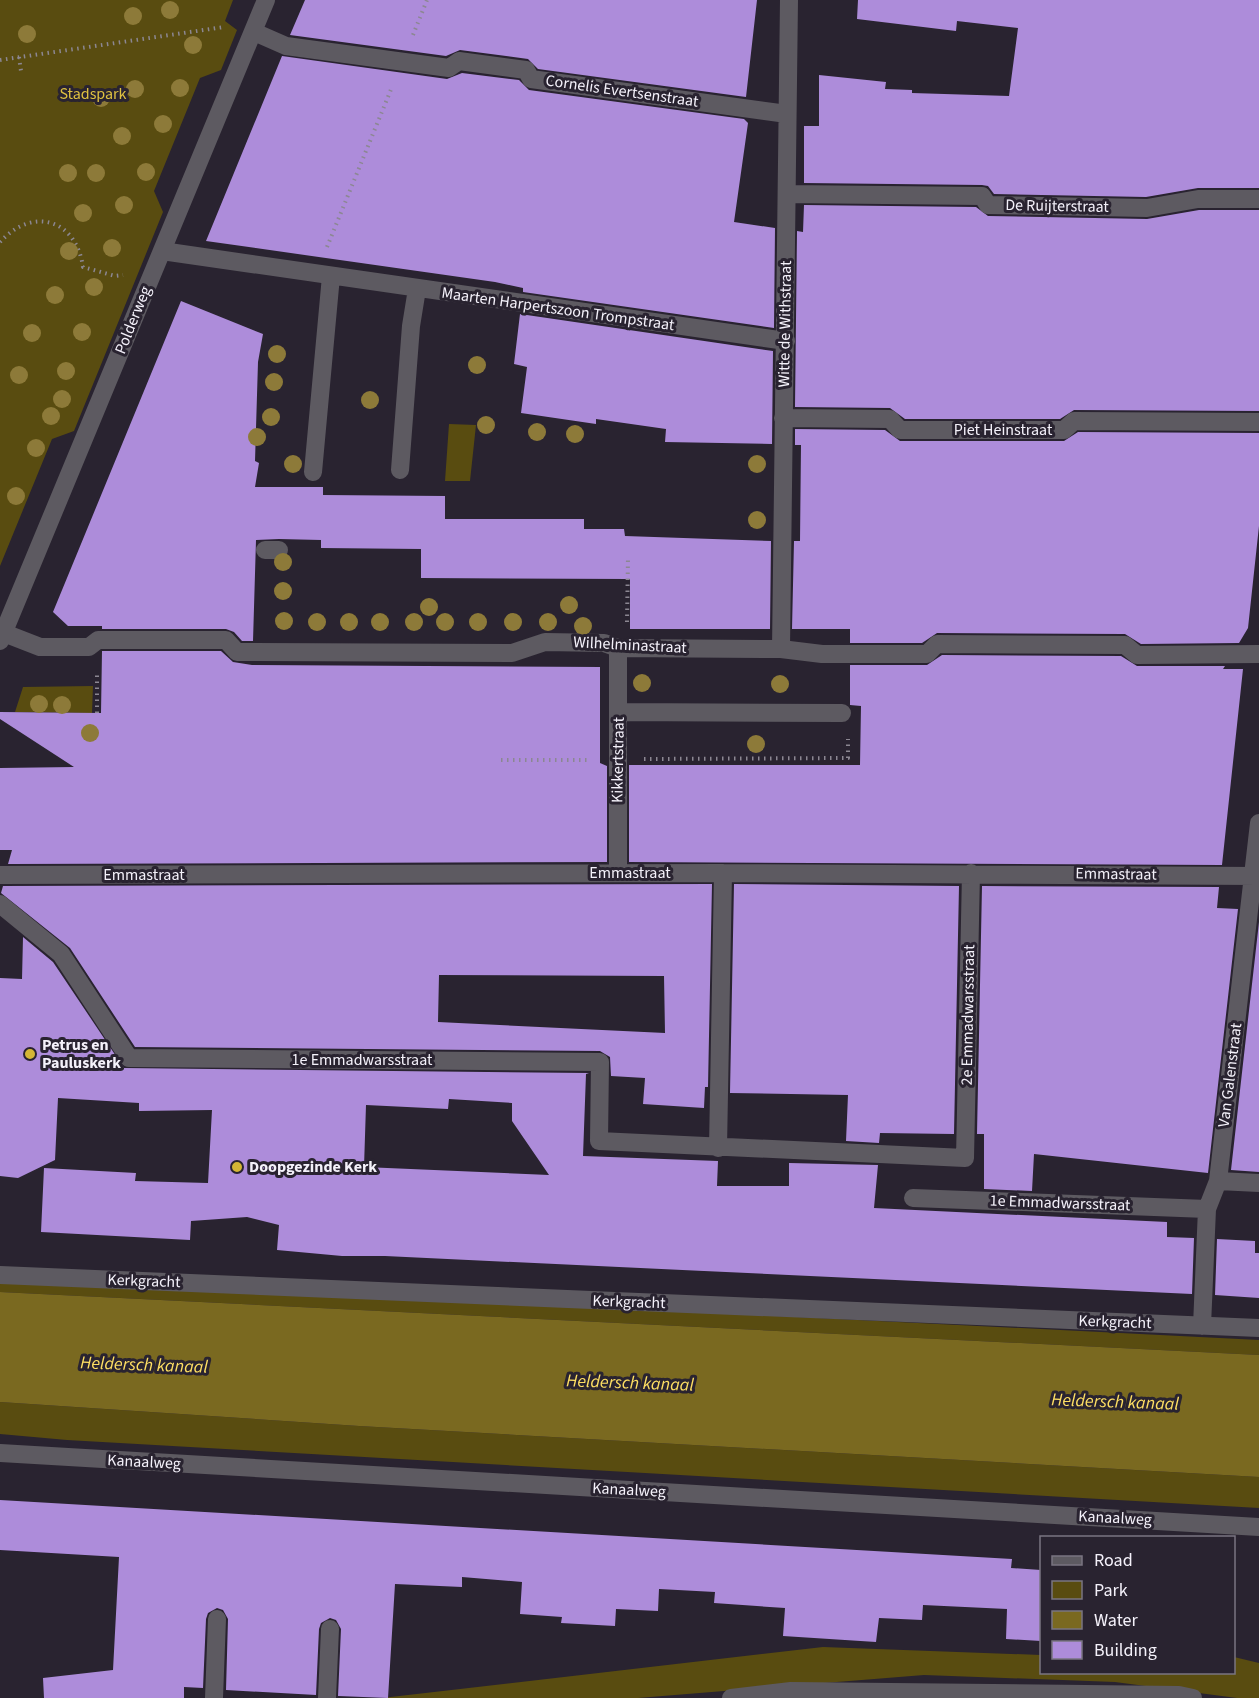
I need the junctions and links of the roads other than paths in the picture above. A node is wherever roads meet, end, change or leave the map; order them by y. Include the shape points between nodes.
1 (266, 0) edge
2 (789, 0) edge
3 (254, 32) junction
4 (787, 114) junction
5 (787, 194) junction
6 (1259, 199) edge
7 (162, 251) junction
8 (331, 276) junction
9 (417, 289) junction
10 (786, 341) junction
11 (783, 418) junction
12 (1259, 422) edge
13 (400, 470) dead end
14 (313, 472) dead end
15 (2, 637) edge
16 (622, 648) junction
17 (781, 649) junction
18 (1259, 654) edge
19 (619, 712) junction
20 (842, 713) dead end
21 (1259, 823) edge
22 (618, 873) junction
23 (723, 873) junction
24 (971, 873) junction
25 (0, 875) edge
26 (1256, 876) edge
27 (0, 904) edge
28 (718, 1148) junction
29 (965, 1158) joint
30 (1218, 1181) junction
31 (1259, 1183) edge
32 (914, 1197) dead end
33 (1207, 1209) junction
34 (0, 1275) edge
35 (1202, 1326) junction
36 (1259, 1328) edge
37 (0, 1453) edge
38 (1259, 1527) edge
39 (217, 1619) dead end
40 (330, 1629) dead end
41 (214, 1698) edge
42 (327, 1698) edge
43 (731, 1698) edge
44 (1194, 1698) edge

1 - 3 street, Polderweg
2 - 4 street, Witte de Withstraat
3 - 4 street, Cornelis Evertsenstraat via 286,46 449,68 459,61 526,70 531,79
3 - 7 street, Polderweg
4 - 5 street, Witte de Withstraat
5 - 6 street, De Ruijterstraat via 982,196 988,205 1147,208 1198,199
5 - 10 street, Witte de Withstraat
7 - 8 street, Maarten Harpertszoon Trompstraat
7 - 15 street, Polderweg
8 - 9 street, Maarten Harpertszoon Trompstraat
8 - 14 street
9 - 10 street, Maarten Harpertszoon Trompstraat
9 - 13 street
10 - 11 street, Witte de Withstraat
11 - 12 street, Piet Heinstraat via 890,419 900,430 1064,430 1074,421
11 - 17 street, Witte de Withstraat
15 - 16 street, Wilhelminastraat via 40,647 226,640 237,652 512,653 545,642 604,643
16 - 17 street, Wilhelminastraat
16 - 19 street, Kikkertstraat
17 - 18 street, Wilhelminastraat via 822,654 927,654 937,644 1125,645 1137,655
19 - 20 street
19 - 22 street, Kikkertstraat
21 - 26 street, Van Galenstraat
22 - 23 street, Emmastraat
22 - 25 street, Emmastraat
23 - 24 street, Emmastraat
23 - 28 street
24 - 26 street, Emmastraat
24 - 29 street, 2e Emmadwarsstraat
26 - 30 street, Van Galenstraat
27 - 28 street, 1e Emmadwarsstraat via 61,954 129,1058 600,1062 599,1141
28 - 29 street, 1e Emmadwarsstraat
30 - 31 street
30 - 33 street, Van Galenstraat
32 - 33 street, 1e Emmadwarsstraat
33 - 35 street, Van Galenstraat
34 - 35 street, Kerkgracht
35 - 36 street, Kerkgracht
37 - 38 street, Kanaalweg
39 - 41 street
40 - 42 street
43 - 44 street via 790,1691

